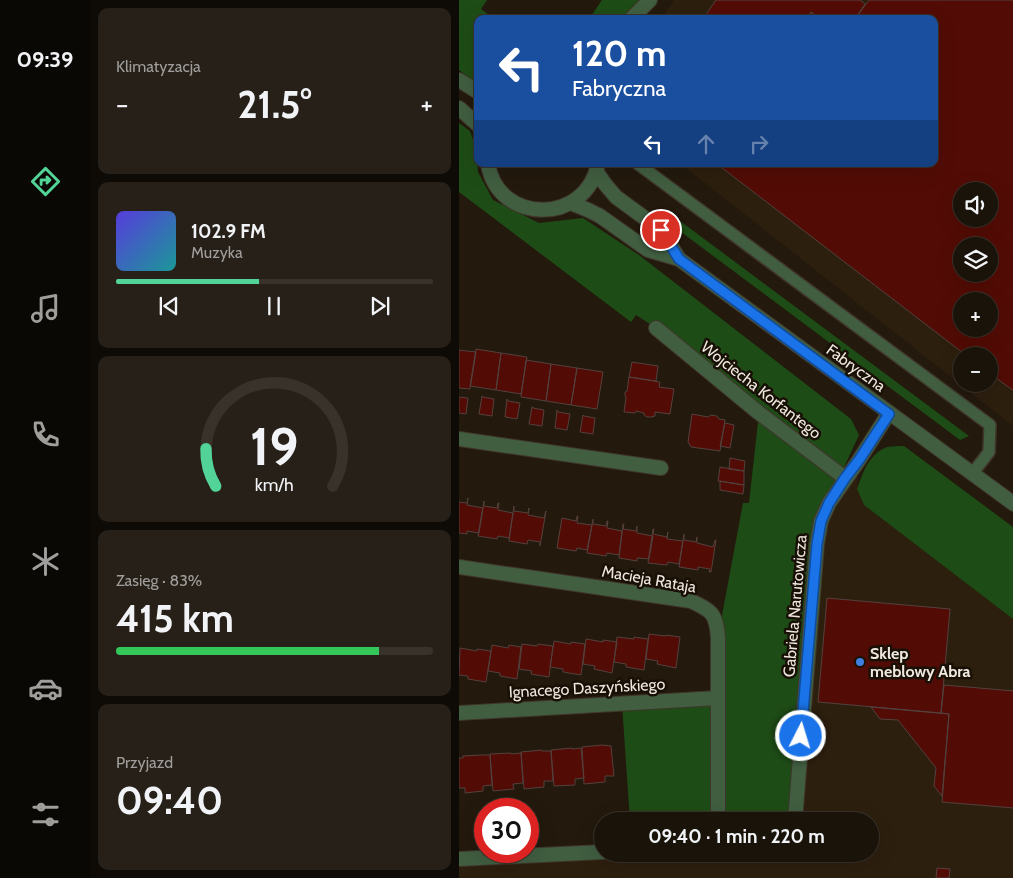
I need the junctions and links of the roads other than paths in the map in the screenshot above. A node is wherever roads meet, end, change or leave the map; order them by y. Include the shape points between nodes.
1 (649, 2) edge
2 (635, 15) edge
3 (644, 15) edge
4 (459, 80) edge
5 (474, 89) edge
6 (459, 108) edge
7 (474, 121) edge
8 (488, 167) edge
9 (597, 167) edge
10 (642, 167) edge
11 (571, 203) junction
12 (679, 259) junction
13 (656, 328) dead end
14 (889, 414) junction
15 (459, 439) edge
16 (661, 468) dead end
17 (972, 474) junction
18 (845, 478) junction
19 (1013, 504) edge
20 (459, 567) edge
21 (718, 698) junction
22 (459, 713) edge
23 (718, 812) edge
24 (796, 812) edge
25 (594, 852) edge
26 (459, 859) edge

1 - 2 street
1 - 3 street
4 - 5 street
6 - 7 street
8 - 11 street via 497,187 508,199 523,207 555,209
9 - 11 street via 587,190
9 - 12 street, Fabryczna via 616,197 661,230
10 - 17 lane via 990,426 989,452
11 - 12 street, Fabryczna via 600,216 648,250
12 - 14 street, Fabryczna
13 - 18 street, Wojciecha Korfantego via 759,413
14 - 17 street, Fabryczna
14 - 18 street, Gabriela Narutowicza
15 - 16 street
17 - 19 street, Fabryczna
18 - 24 street, Gabriela Narutowicza via 821,521 817,544
20 - 21 street, Macieja Rataja via 691,602 707,608 717,624
21 - 22 street, Ignacego Daszyńskiego
21 - 23 street, Macieja Rataja
25 - 26 street

